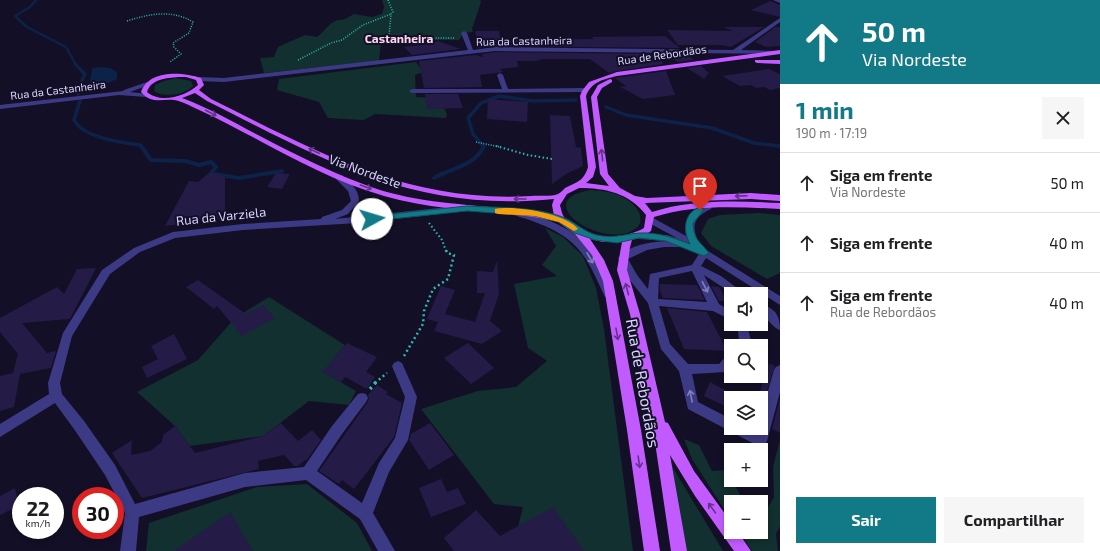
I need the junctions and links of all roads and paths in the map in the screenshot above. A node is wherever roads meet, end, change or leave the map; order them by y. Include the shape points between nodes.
1 (388, 0) edge
2 (775, 0) edge
3 (780, 2) edge
4 (391, 14) junction
5 (780, 20) edge
6 (127, 21) dead end
7 (465, 35) joint
8 (707, 51) junction
9 (470, 52) junction
10 (734, 52) junction
11 (778, 53) edge
12 (719, 61) junction
13 (170, 62) dead end
14 (780, 62) edge
15 (279, 74) junction
16 (500, 75) dead end
17 (199, 79) junction
18 (224, 80) junction
19 (147, 84) junction
20 (197, 90) junction
21 (585, 90) junction
22 (412, 91) dead end
23 (506, 91) junction
24 (119, 93) junction
25 (146, 95) junction
26 (174, 98) junction
27 (0, 107) edge
28 (476, 142) dead end
29 (552, 159) dead end
30 (339, 177) junction
31 (578, 186) junction
32 (616, 189) junction
33 (559, 196) junction
34 (632, 197) junction
35 (780, 198) edge
36 (780, 206) edge
37 (708, 207) junction
38 (467, 208) junction
39 (511, 212) junction
40 (427, 213) junction
41 (650, 218) junction
42 (562, 220) junction
43 (312, 223) junction
44 (574, 228) junction
45 (639, 236) junction
46 (628, 239) junction
47 (680, 244) junction
48 (695, 245) junction
49 (704, 253) junction
50 (623, 261) junction
51 (695, 268) junction
52 (730, 287) edge
53 (610, 296) junction
54 (780, 301) edge
55 (653, 302) junction
56 (715, 307) junction
57 (724, 312) edge
58 (768, 313) edge
59 (780, 326) edge
60 (398, 366) junction
61 (724, 366) edge
62 (686, 369) junction
63 (780, 370) edge
64 (56, 396) junction
65 (362, 398) joint
66 (768, 413) edge
67 (657, 415) junction
68 (724, 422) edge
69 (0, 431) edge
70 (748, 435) edge
71 (762, 435) edge
72 (308, 474) junction
73 (132, 512) junction
74 (365, 514) junction
75 (128, 551) edge
76 (387, 551) edge
77 (652, 551) edge
78 (679, 551) edge
79 (742, 551) edge

1 - 4 path via 393,12
2 - 3 street
4 - 7 path via 389,36 393,38
4 - 15 path via 363,25 342,40 330,43 286,66
5 - 10 street
6 - 13 path via 144,15 162,14 184,17 193,22 188,36 173,43 181,54
7 - 9 street
8 - 9 street, Rua da Castanheira via 495,49
8 - 10 street, Rua da Castanheira
8 - 12 street via 719,57
9 - 15 street, Rua da Castanheira
10 - 11 street, Rua da Castanheira
10 - 12 street
11 - 12 main road, Rua de Rebordãos
11 - 14 main road via 774,57
12 - 21 main road, Rua de Rebordãos via 617,74 594,81
32 -> 14 main road, Rua de Rebordãos via 604,174 594,97 601,85 636,76 756,62
15 - 18 street, Rua da Castanheira
16 - 23 street
17 - 18 street, Rua da Castanheira
17 - 19 main road via 178,75 160,78
17 - 20 main road via 201,86
18 - 20 street, Rua da Castanheira
19 - 24 street, Rua da Castanheira
19 - 25 main road via 144,92
20 - 26 main road
33 -> 20 main road, Via Nordeste via 483,199 405,187 316,153 209,100
21 - 23 street
21 - 31 main road via 583,96 592,167 589,177
22 - 23 street
24 - 25 street, Rua da Castanheira
24 - 27 street, Rua da Castanheira
25 - 26 main road via 157,99
26 -> 30 main road, Via Nordeste via 196,105
28 - 29 path
30 -> 38 main road, Via Nordeste via 404,199
30 - 43 street, Rua da Varziela via 356,195 355,201 345,212
31 - 32 main road
31 - 33 main road via 568,189
32 - 34 main road
33 - 42 main road via 556,205
35 -> 34 main road via 751,196 648,200
34 - 41 main road via 644,206
36 - 37 main road
37 - 41 main road via 671,209
37 - 48 street via 694,214 689,223 689,235
38 - 39 main road, Via Nordeste
38 - 40 street, Rua da Varziela
39 - 42 main road, Via Nordeste via 535,213
39 -> 53 street via 546,223 572,237 588,254
40 - 43 street, Rua da Varziela
40 - 60 path via 430,226 442,240 448,253 454,255 448,279 433,289 424,311 424,324
41 - 45 main road via 648,229
41 - 48 street
42 - 44 main road
43 - 64 street, Rua da Varziela via 173,235 137,250 106,272 89,298 68,336 54,383
44 - 46 main road via 607,240
44 - 53 main road, Rua de Rebordãos via 594,248 600,259
45 - 46 main road
45 - 47 street via 667,238
46 - 50 main road, Rua de Rebordãos
47 - 49 street
47 - 50 street via 655,244 638,248
48 - 49 street
49 - 51 street
49 - 54 street
50 - 55 street
67 -> 50 main road, Rua de Rebordãos
51 - 52 street
51 - 55 street via 654,276
51 -> 56 street
53 -> 77 main road, Rua de Rebordãos
55 - 56 street
55 - 62 street via 665,346
56 - 57 street
58 - 59 street
60 - 65 path via 379,378
60 - 74 street via 411,397 401,440 384,468
61 - 62 street via 722,368
68 -> 62 street via 692,405
63 - 66 street
64 - 69 street
64 - 73 street via 110,470
65 - 72 street
67 - 78 main road, Rua de Rebordãos
79 -> 67 main road, Rua de Rebordãos via 691,478
70 - 71 street via 760,441
72 - 73 street via 245,480
72 - 74 street
73 - 75 street
74 - 76 street

